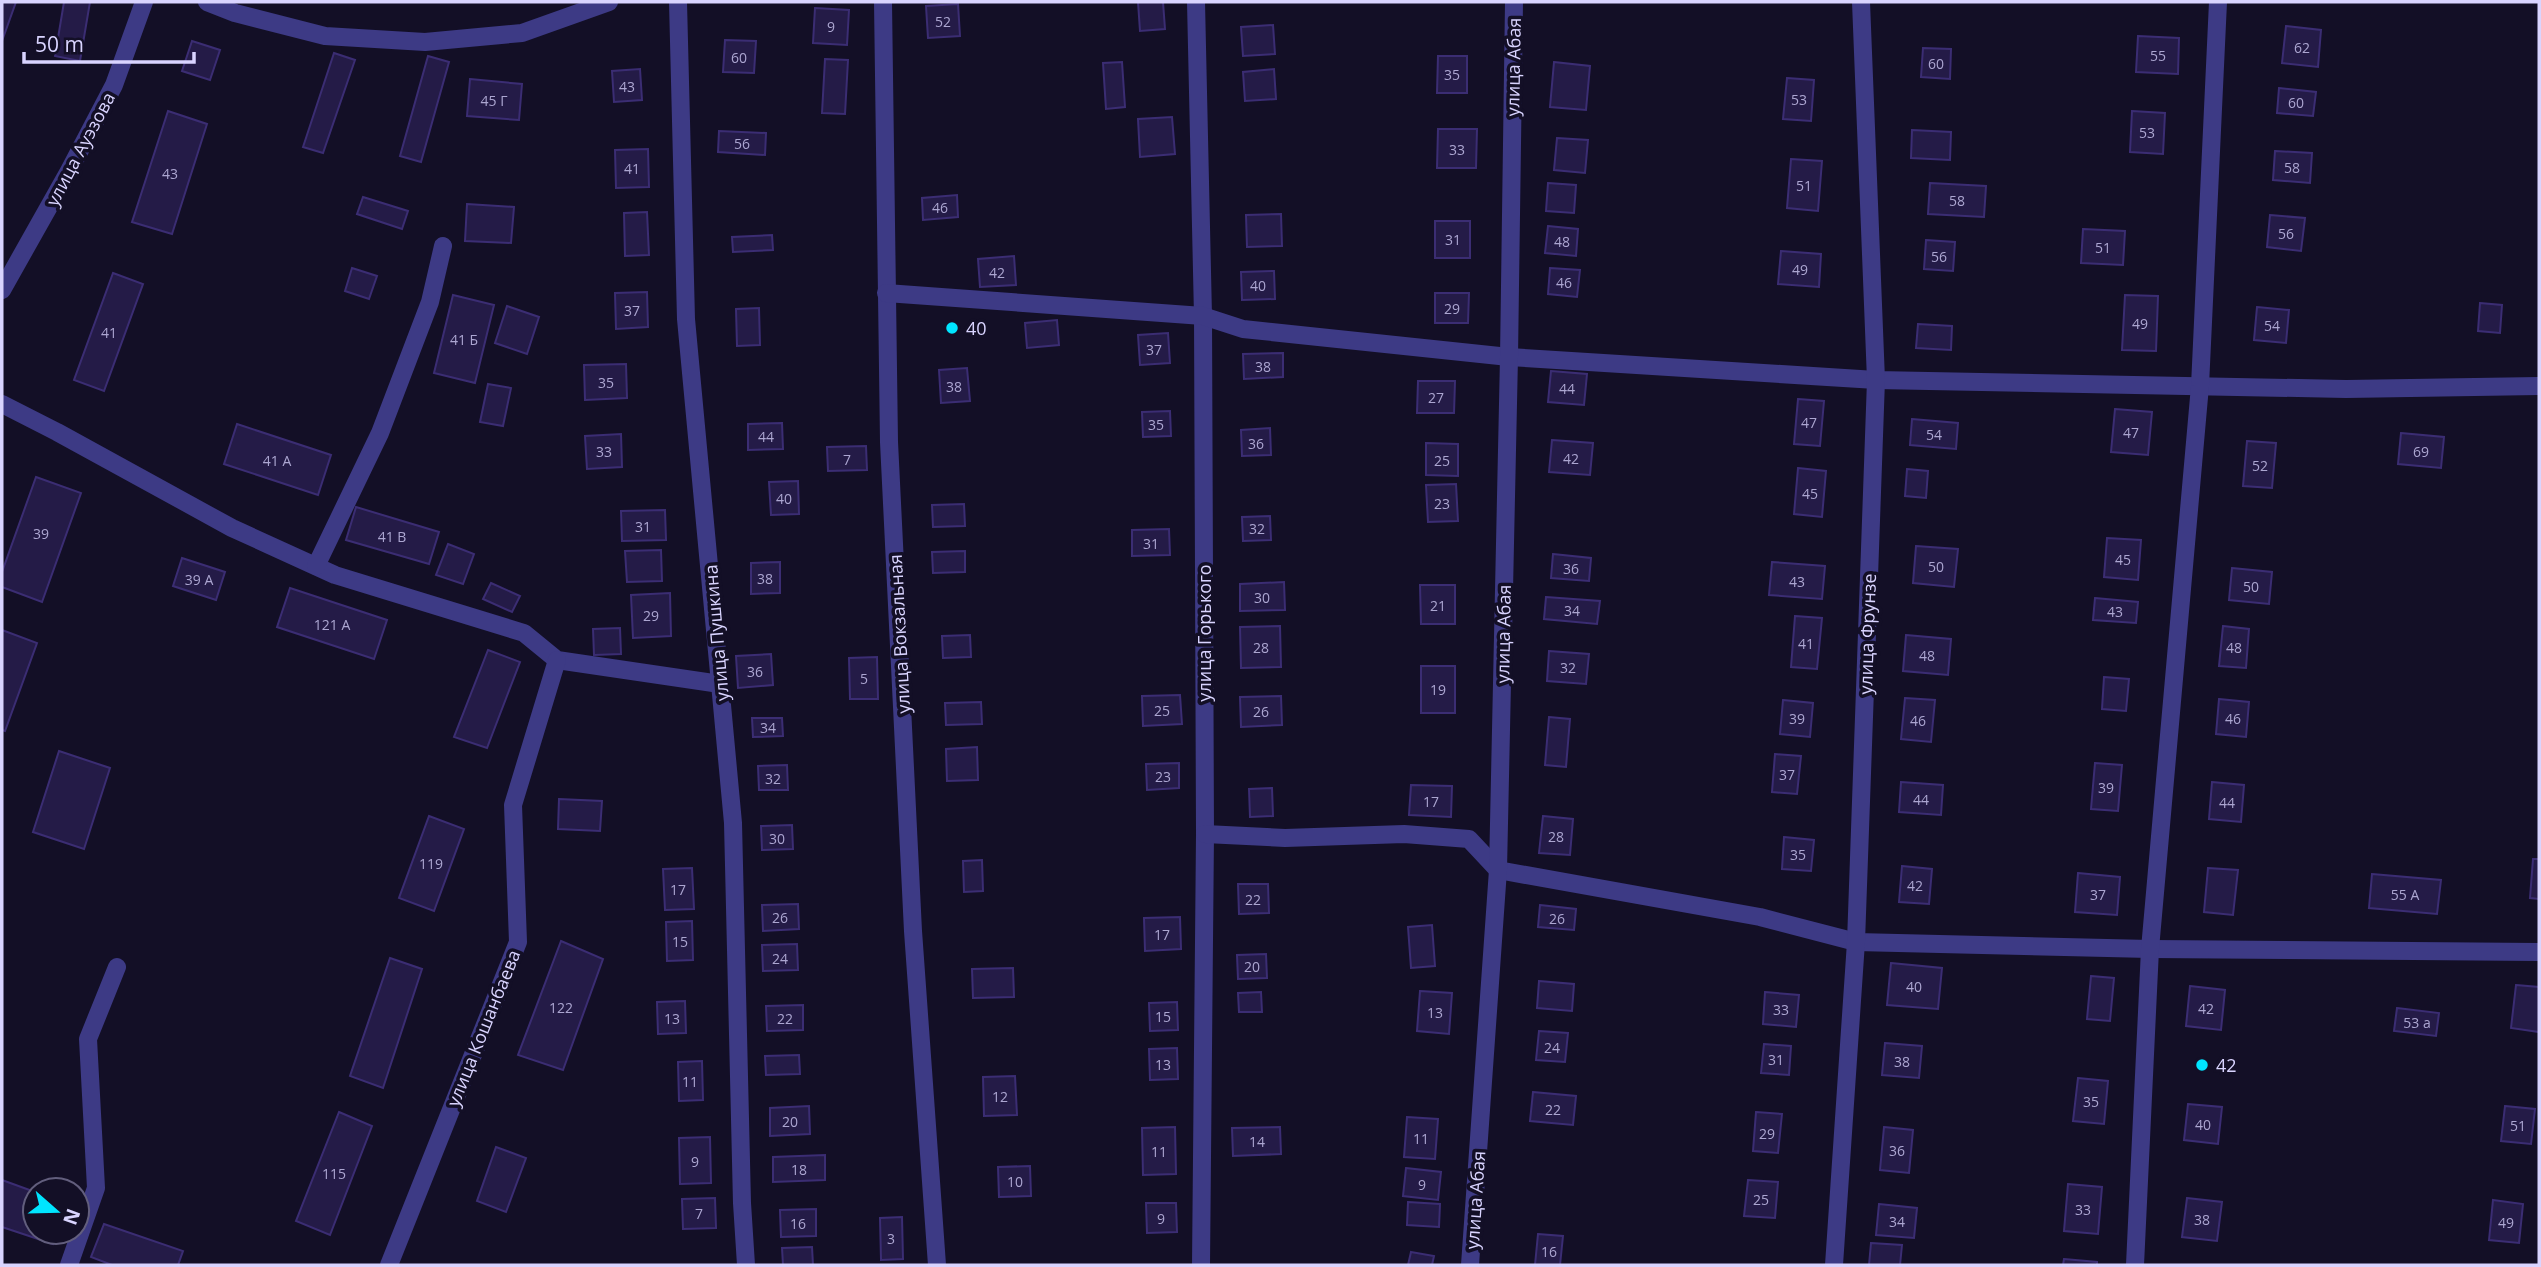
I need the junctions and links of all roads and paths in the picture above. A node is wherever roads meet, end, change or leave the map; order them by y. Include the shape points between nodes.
1 (144, 2) edge
2 (207, 2) edge
3 (609, 2) edge
4 (678, 2) edge
5 (883, 2) edge
6 (1196, 2) edge
7 (1514, 2) edge
8 (1861, 2) edge
9 (2218, 2) edge
10 (443, 246) dead end
11 (2, 290) edge
12 (886, 293) junction
13 (1203, 316) junction
14 (1509, 357) junction
15 (1876, 380) junction
16 (2200, 386) junction
17 (2539, 386) edge
18 (2, 404) edge
19 (316, 566) junction
20 (556, 660) junction
21 (720, 684) junction
22 (1205, 834) junction
23 (1498, 870) junction
24 (1856, 942) junction
25 (2150, 948) junction
26 (2539, 952) edge
27 (117, 967) dead end
28 (69, 1265) edge
29 (389, 1265) edge
30 (746, 1265) edge
31 (937, 1265) edge
32 (1201, 1265) edge
33 (1470, 1265) edge
34 (1834, 1265) edge
35 (2135, 1265) edge

1 - 11 street, улица Ауэзова via 114,86
2 - 3 street via 325,36 425,42 522,33
4 - 21 street, улица Пушкина via 686,319
5 - 12 street, улица Вокзальная
6 - 13 street, улица Горького
7 - 14 street, улица Абая
8 - 15 street, улица Фрунзе
9 - 16 street
10 - 19 street via 430,302 380,433
12 - 13 street
12 - 31 street, улица Вокзальная via 913,918
13 - 14 street via 1243,329
13 - 22 street, улица Горького
14 - 15 street
14 - 23 street, улица Абая
15 - 16 street
15 - 24 street, улица Фрунзе
16 - 17 street
16 - 25 street
18 - 19 street via 232,528
19 - 20 street via 524,633
20 - 21 street
20 - 29 street, улица Кошанбаева via 513,805 518,942
21 - 30 street, улица Пушкина via 733,823
22 - 23 street via 1284,838 1404,834 1468,839
22 - 32 street, улица Горького
23 - 24 street via 1760,917
23 - 33 street, улица Абая
24 - 25 street
24 - 34 street, улица Фрунзе
25 - 26 street
25 - 35 street
27 - 28 street via 88,1039 96,1188

